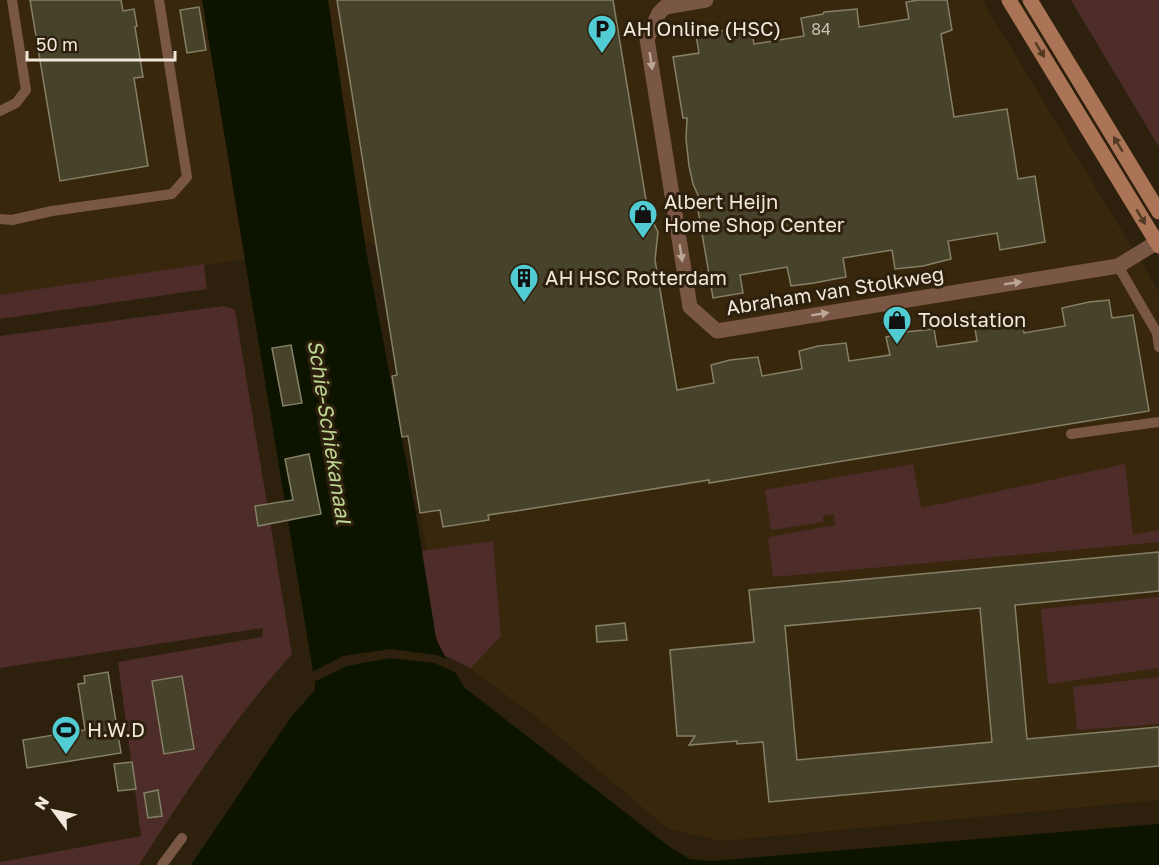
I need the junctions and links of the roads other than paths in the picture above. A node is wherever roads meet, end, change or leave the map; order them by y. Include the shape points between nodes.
1 (12, 0) edge
2 (159, 0) edge
3 (706, 0) edge
4 (1009, 0) edge
5 (1030, 0) edge
6 (0, 111) edge
7 (1159, 212) edge
8 (0, 219) edge
9 (1158, 243) edge
10 (1118, 266) junction
11 (1159, 346) edge
12 (1159, 422) edge
13 (1071, 434) dead end
14 (182, 838) dead end
15 (162, 865) edge

1 - 6 lane via 26,90 16,103
2 - 8 lane via 187,177 183,184 172,194
3 -> 10 street, Abraham van Stolkweg via 665,7 647,39 690,307 717,331
4 -> 9 street, Abraham van Stolkweg
7 -> 5 street
9 - 10 street, Abraham van Stolkweg
10 - 11 lane via 1157,333
12 - 13 lane
14 - 15 lane

